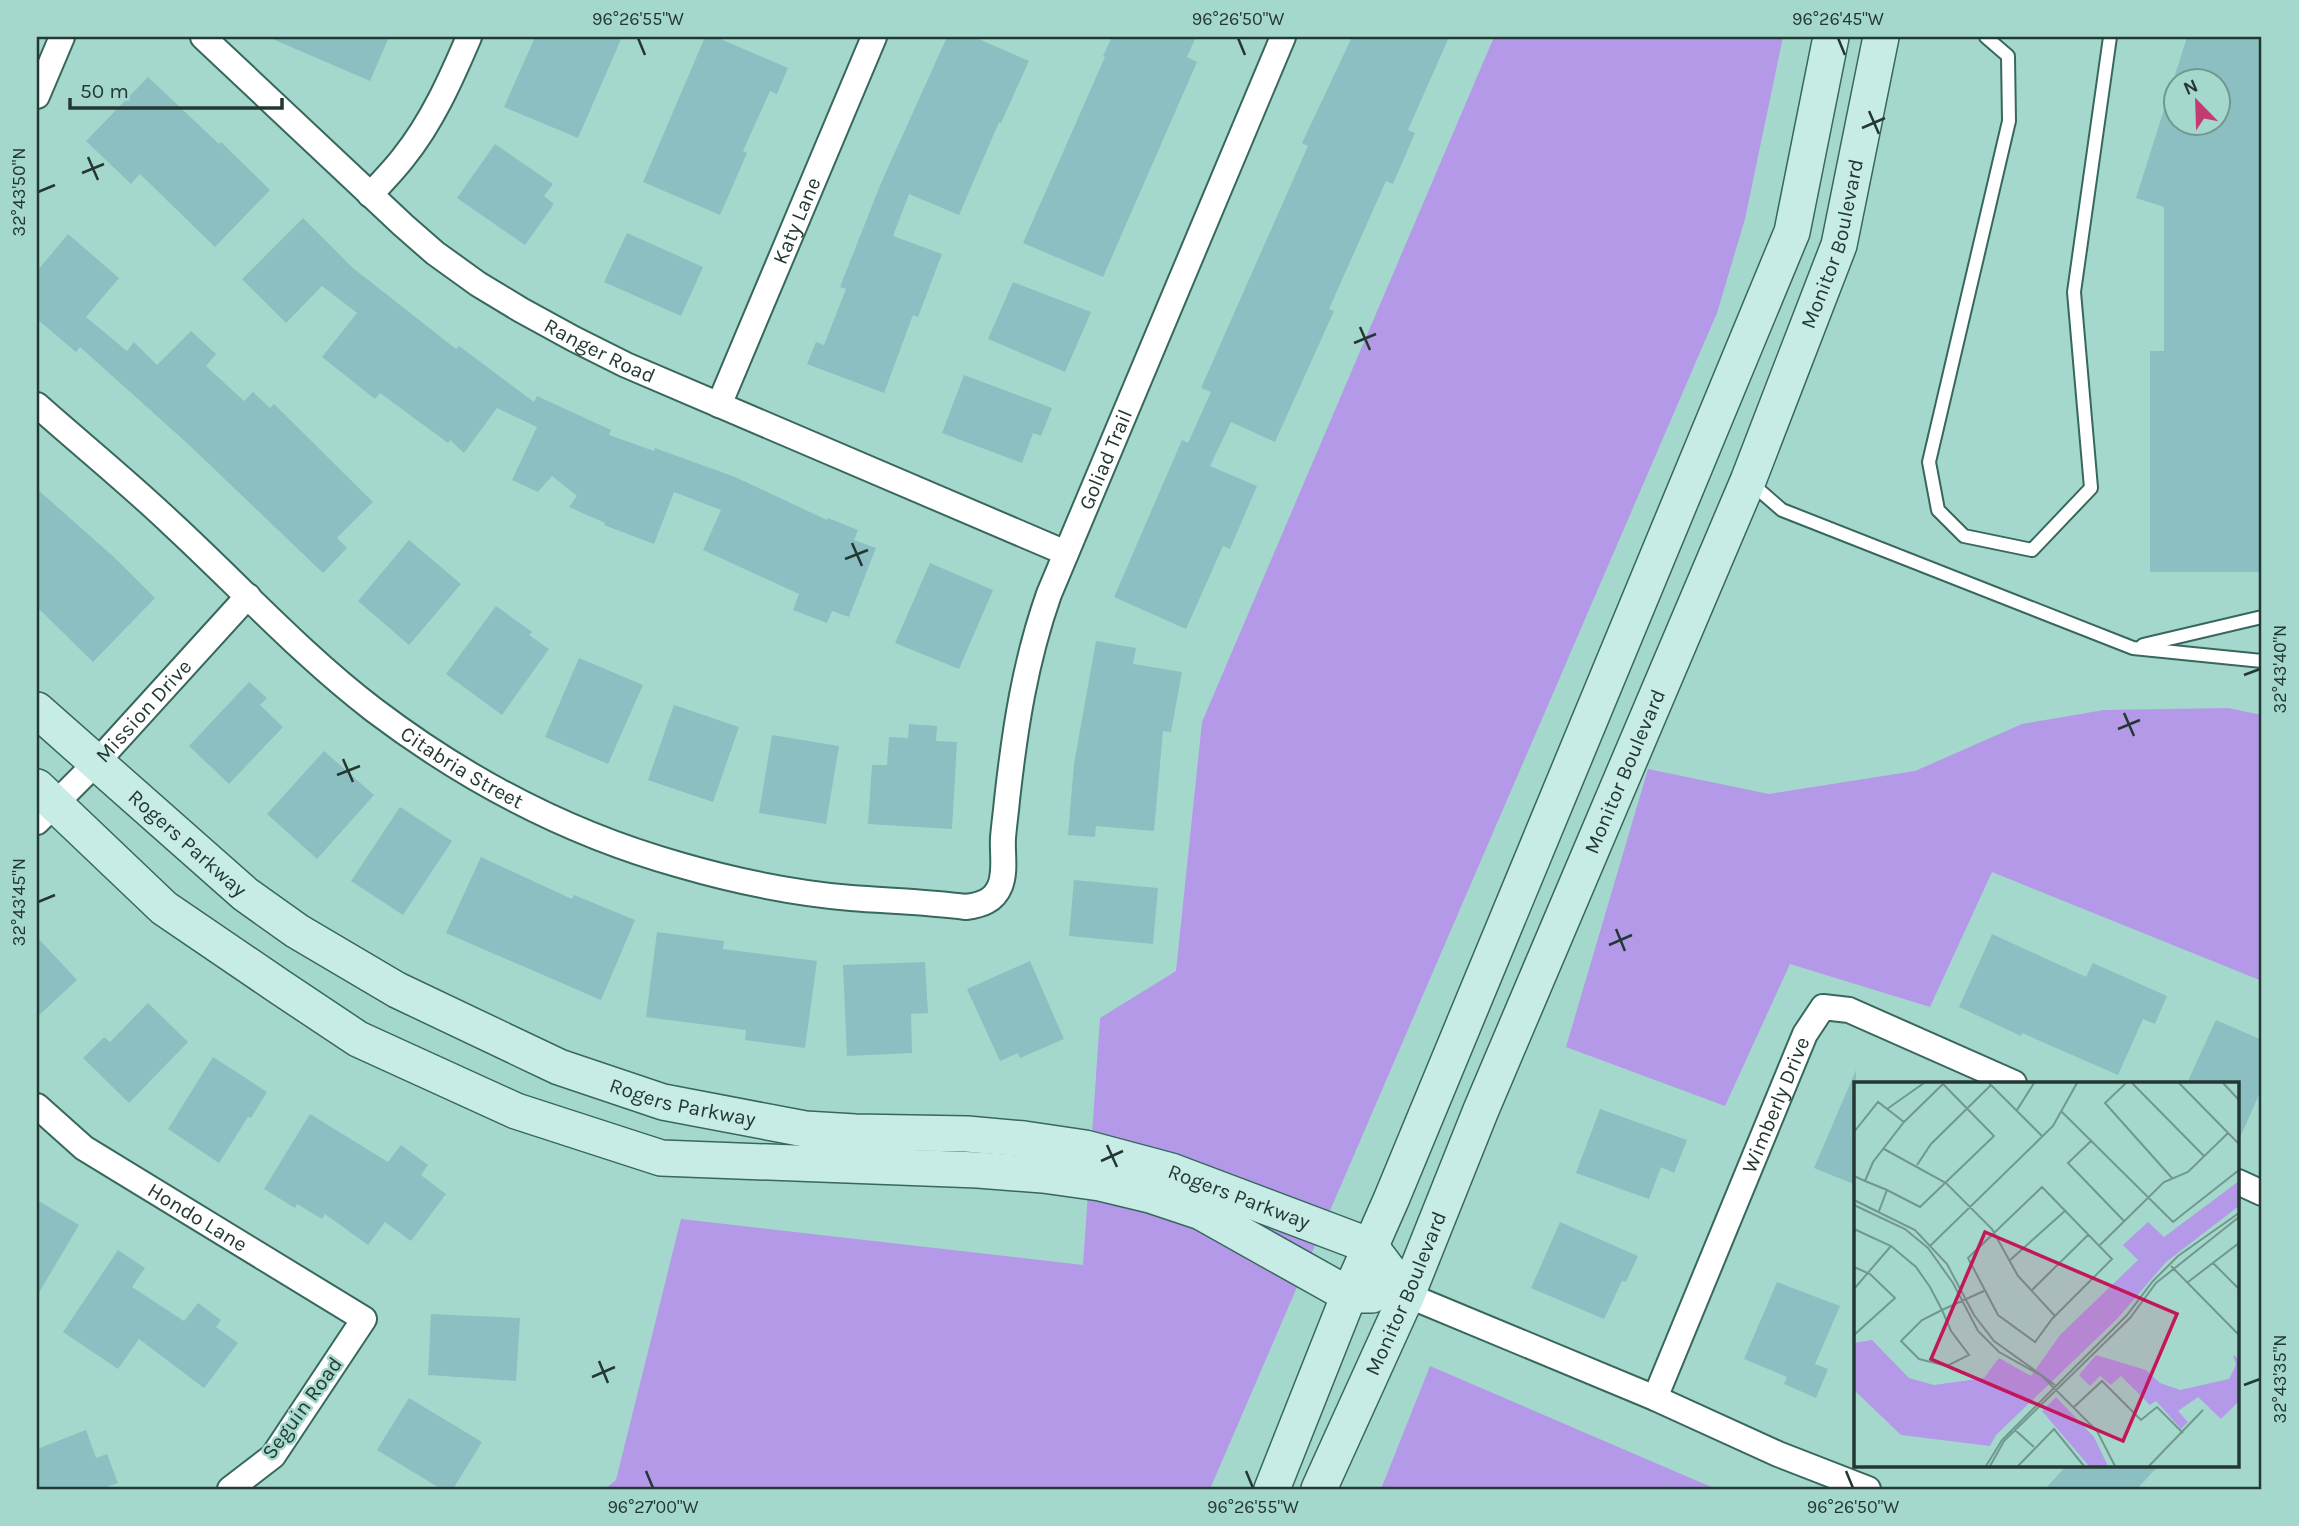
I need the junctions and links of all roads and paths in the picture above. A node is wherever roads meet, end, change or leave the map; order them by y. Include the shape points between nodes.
1 (62, 37) edge
2 (203, 37) edge
3 (469, 37) edge
4 (874, 37) edge
5 (1283, 37) edge
6 (1831, 37) edge
7 (1881, 37) edge
8 (1986, 37) edge
9 (2110, 37) edge
10 (37, 96) edge
11 (370, 195) junction
12 (37, 405) edge
13 (719, 405) junction
14 (1748, 481) junction
15 (1066, 553) junction
16 (248, 596) junction
17 (2262, 617) edge
18 (2133, 648) junction
19 (2262, 661) edge
20 (37, 710) edge
21 (97, 762) junction
22 (43, 804) edge
23 (993, 898) joint
24 (2012, 1082) edge
25 (37, 1106) edge
26 (2240, 1183) edge
27 (2262, 1193) edge
28 (1370, 1246) junction
29 (1349, 1295) junction
30 (1407, 1295) junction
31 (364, 1320) joint
32 (1655, 1398) junction
33 (230, 1489) edge
34 (1272, 1489) edge
35 (1320, 1489) edge
36 (1868, 1489) edge

1 - 10 street
2 - 11 street, Ranger Road
3 - 11 street via 429,120 405,157
4 - 13 street, Katy Lane
5 - 15 street, Goliad Trail
6 - 28 street, Monitor Boulevard via 1792,232
7 - 14 street, Monitor Boulevard via 1839,245
8 - 9 lane via 2008,56 2009,121 1929,462 1938,510 1964,536 2032,550 2091,488 2074,292
11 - 13 street, Ranger Road via 435,253 521,310 626,365
12 - 16 street, Citabria Street
13 - 15 street, Ranger Road
14 - 18 lane via 1782,510
14 - 30 street, Monitor Boulevard
15 - 23 street, Goliad Trail via 1037,627 1026,670 1014,740 1001,885
16 - 21 street, Mission Drive
16 - 23 street, Citabria Street via 373,709 433,751 494,788 607,840 678,865 768,887 966,907
17 - 18 lane
18 - 19 lane
20 - 21 street, Rogers Parkway
21 - 22 street, Mission Drive
21 - 28 street, Rogers Parkway via 245,894 297,931 397,990 559,1067 663,1102 805,1129 967,1133 1085,1148 1171,1171
22 - 29 street, Rogers Parkway via 164,908 358,1039 516,1111 661,1158 978,1170 1100,1183 1201,1212
24 - 32 street, Wimberly Drive via 1849,1010 1823,1007 1805,1034
25 - 31 street, Hondo Lane via 84,1148
26 - 27 street
28 - 29 street, Monitor Boulevard
28 - 30 street
29 - 30 street, Rogers Parkway
29 - 34 street, Monitor Boulevard
30 - 32 street, Rogers Parkway
30 - 35 street, Monitor Boulevard
31 - 33 street, Seguin Road via 273,1456
32 - 36 street, Rogers Parkway

